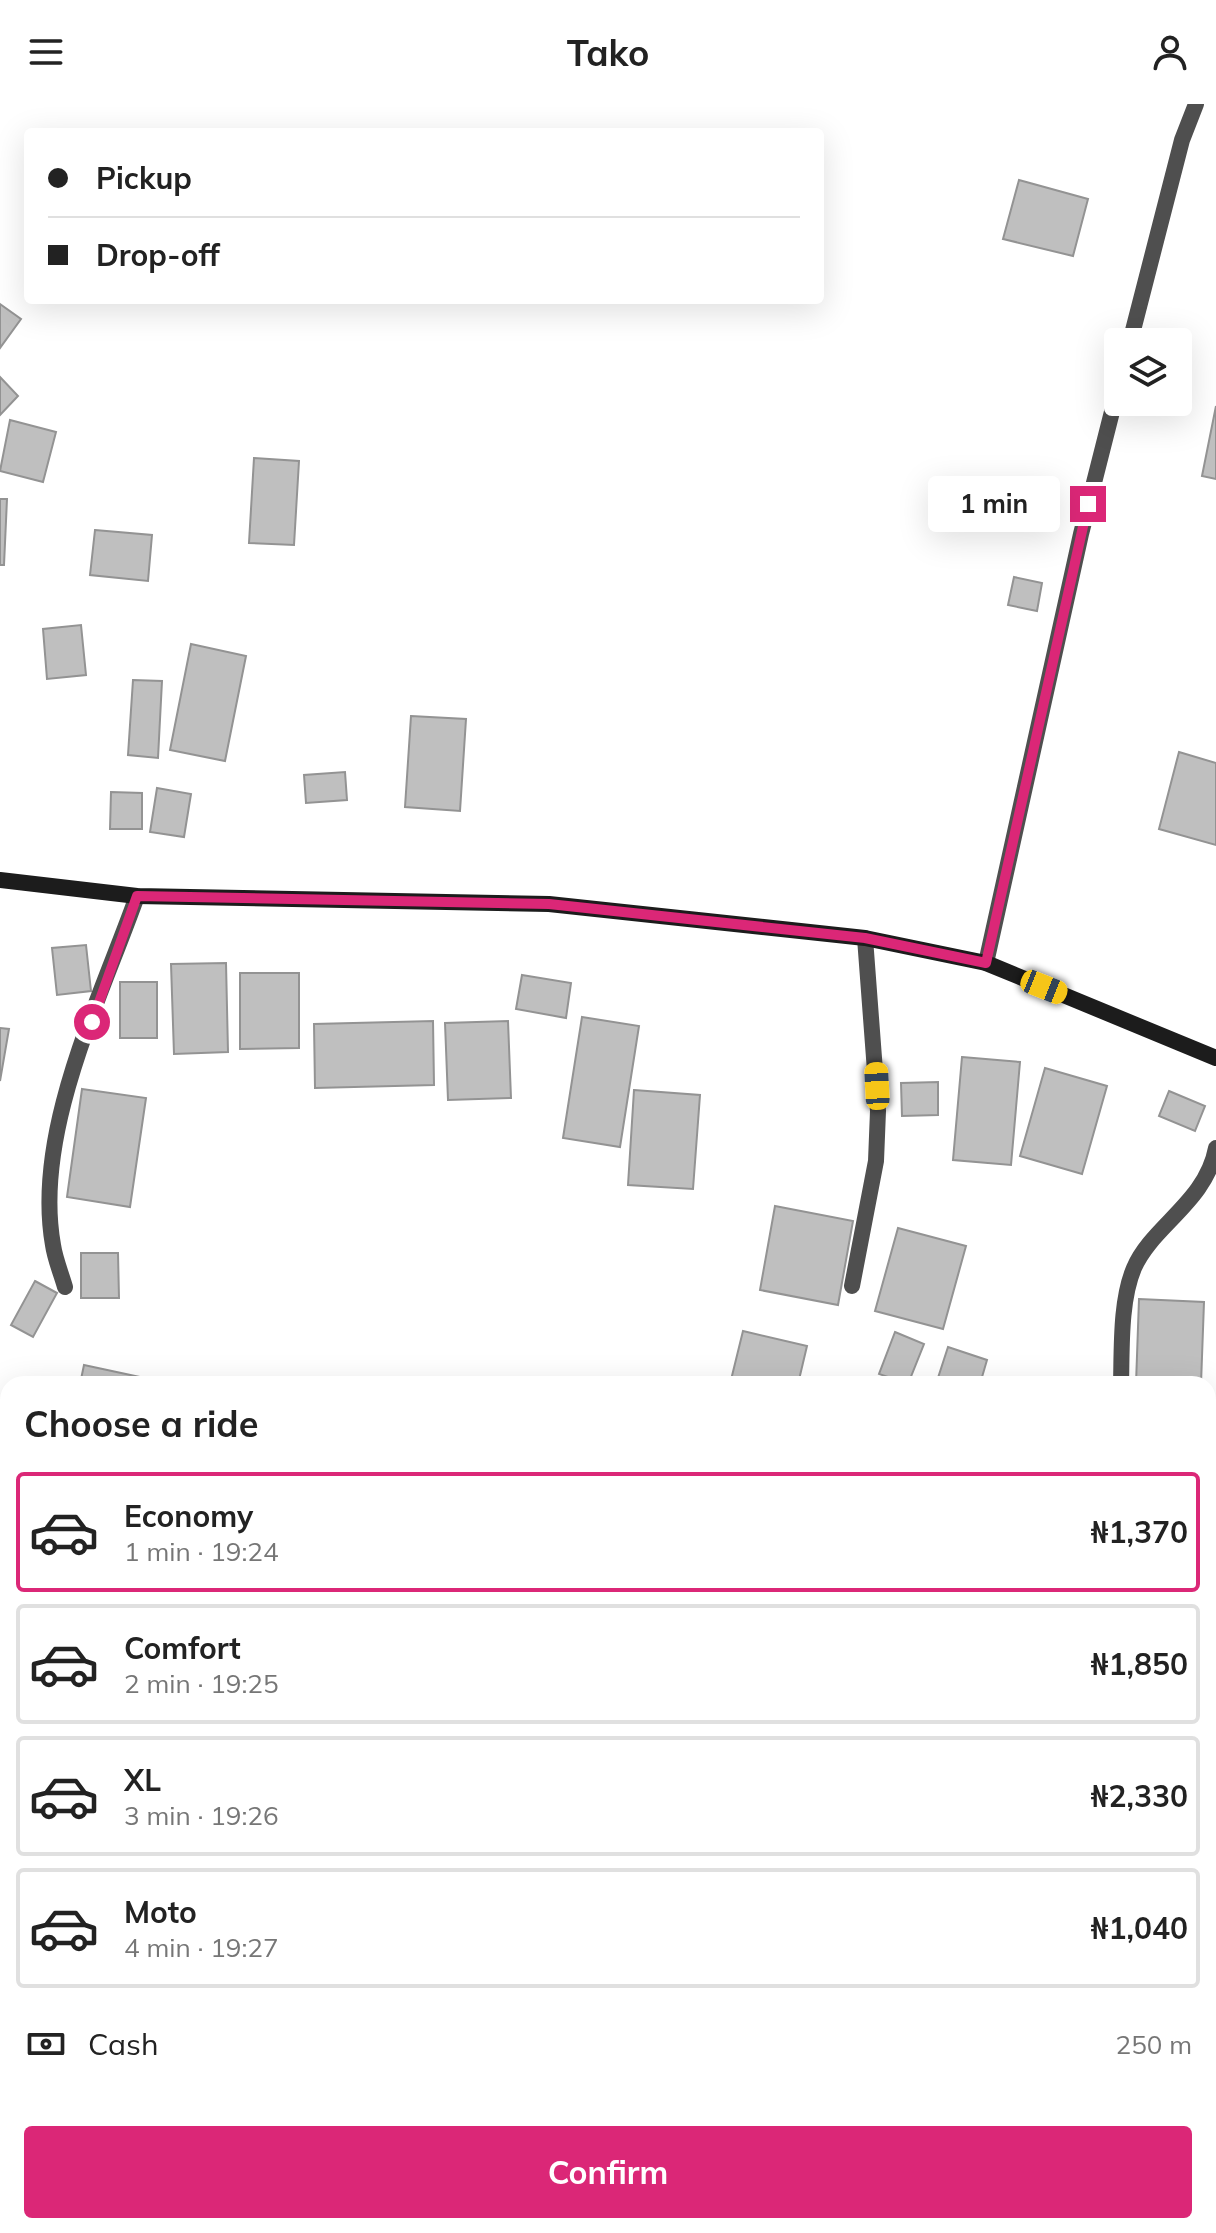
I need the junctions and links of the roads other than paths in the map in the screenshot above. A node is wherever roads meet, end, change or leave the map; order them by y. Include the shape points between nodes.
1 (1196, 104) edge
2 (1134, 328) edge
3 (1111, 416) edge
4 (0, 880) edge
5 (137, 896) junction
6 (865, 938) junction
7 (986, 963) junction
8 (1216, 1058) edge
9 (1216, 1148) edge
10 (852, 1286) dead end
11 (65, 1287) dead end
12 (1122, 1376) edge

1 - 2 street
3 - 7 street
4 - 5 main road
5 - 6 main road via 549,904
5 - 11 street via 75,1069 54,1145 53,1245
6 - 7 main road
6 - 10 street via 877,1136
7 - 8 main road
9 - 12 street via 1196,1194 1134,1268

